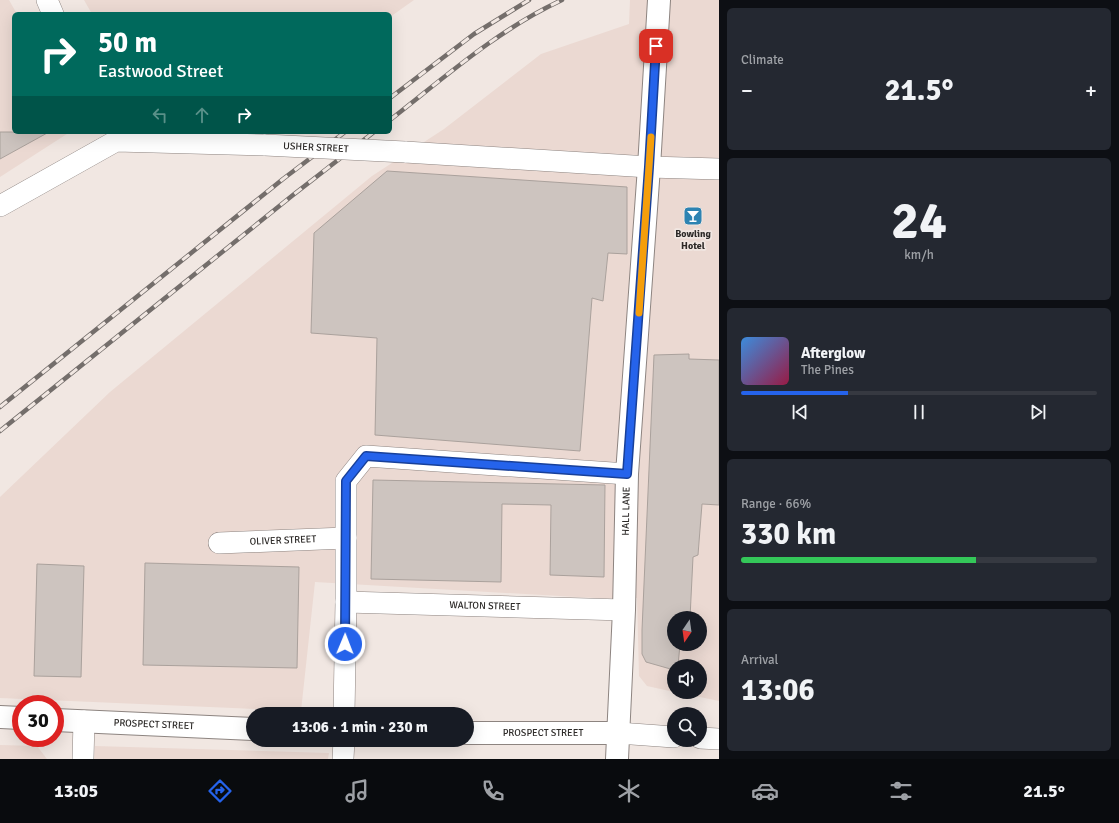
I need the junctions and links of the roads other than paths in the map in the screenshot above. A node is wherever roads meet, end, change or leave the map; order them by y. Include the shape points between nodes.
1 (47, 0) edge
2 (659, 0) edge
3 (53, 12) edge
4 (113, 137) edge
5 (649, 167) junction
6 (719, 169) edge
7 (0, 206) edge
8 (627, 474) junction
9 (346, 538) junction
10 (219, 542) dead end
11 (346, 602) junction
12 (624, 610) junction
13 (344, 707) edge
14 (0, 717) edge
15 (12, 718) edge
16 (64, 720) edge
17 (84, 721) junction
18 (246, 729) edge
19 (474, 733) edge
20 (618, 733) junction
21 (667, 736) edge
22 (707, 738) edge
23 (719, 739) edge
24 (344, 747) edge
25 (83, 759) edge
26 (343, 759) edge
27 (617, 759) edge

1 - 3 street
2 - 5 street, HALL LANE
4 - 5 street, USHER STREET, bridge
4 - 7 street, USHER STREET
5 - 6 street, USHER STREET
5 - 8 street, HALL LANE
8 - 9 street via 366,456 346,481
8 - 12 street, HALL LANE
9 - 10 street, OLIVER STREET
9 - 11 street
11 - 12 street, WALTON STREET
11 - 13 street
12 - 20 street, HALL LANE
14 - 15 street
16 - 17 street, PROSPECT STREET
17 - 18 street, PROSPECT STREET
17 - 25 street
19 - 20 street, PROSPECT STREET
20 - 21 street
20 - 27 street, HALL LANE
22 - 23 street
24 - 26 street

